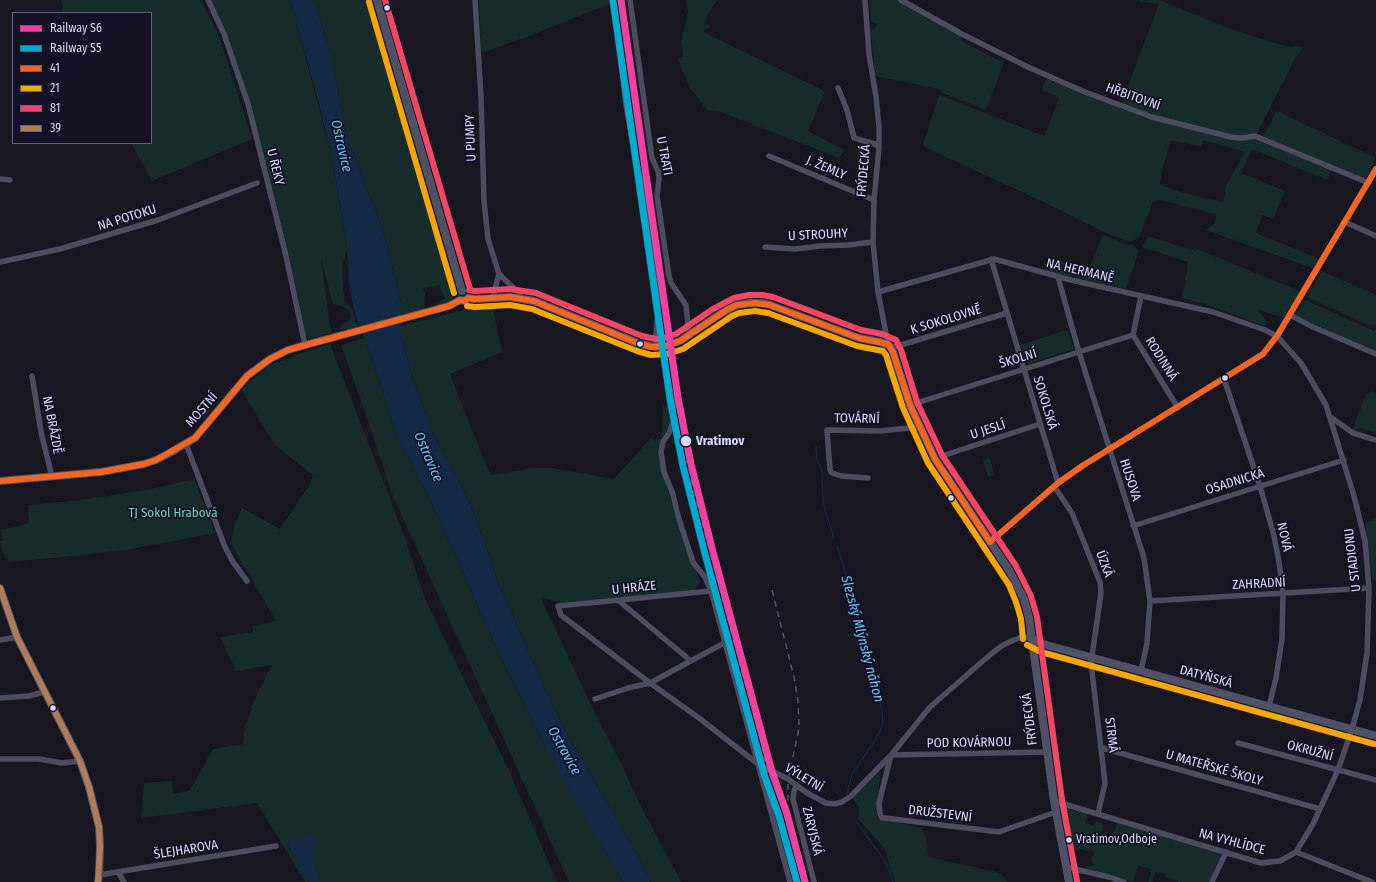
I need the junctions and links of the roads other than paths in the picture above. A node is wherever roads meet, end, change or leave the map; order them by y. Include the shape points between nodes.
1 (208, 0) edge
2 (377, 0) edge
3 (475, 0) edge
4 (613, 0) edge
5 (630, 0) edge
6 (865, 0) edge
7 (901, 0) edge
8 (838, 88) dead end
9 (879, 147) junction
10 (769, 156) dead end
11 (1376, 169) edge
12 (0, 179) edge
13 (10, 180) dead end
14 (1369, 182) junction
15 (257, 183) dead end
16 (874, 200) junction
17 (1345, 222) junction
18 (1376, 236) edge
19 (873, 242) junction
20 (765, 247) dead end
21 (991, 259) junction
22 (0, 262) edge
23 (499, 274) junction
24 (1058, 277) junction
25 (878, 292) junction
26 (464, 296) junction
27 (1141, 296) junction
28 (492, 297) junction
29 (522, 298) junction
30 (1007, 313) junction
31 (1290, 315) junction
32 (1133, 335) junction
33 (689, 336) junction
34 (1277, 336) junction
35 (305, 345) junction
36 (889, 346) junction
37 (659, 347) junction
38 (1079, 352) junction
39 (1376, 354) edge
40 (1024, 369) junction
41 (32, 376) dead end
42 (1224, 379) junction
43 (910, 405) junction
44 (1178, 408) junction
45 (1330, 416) junction
46 (1040, 424) junction
47 (919, 427) junction
48 (1376, 440) edge
49 (186, 444) junction
50 (1109, 449) junction
51 (942, 456) dead end
52 (1344, 460) junction
53 (52, 477) junction
54 (868, 478) dead end
55 (0, 481) edge
56 (1056, 485) junction
57 (1260, 486) junction
58 (1133, 526) junction
59 (990, 542) junction
60 (247, 581) dead end
61 (0, 588) edge
62 (1369, 588) junction
63 (711, 591) junction
64 (1282, 593) junction
65 (619, 600) junction
66 (1150, 601) junction
67 (558, 606) joint
68 (17, 637) junction
69 (1031, 638) junction
70 (0, 640) edge
71 (726, 642) junction
72 (1091, 657) junction
73 (691, 661) junction
74 (1141, 671) junction
75 (650, 683) junction
76 (44, 692) junction
77 (0, 698) edge
78 (595, 699) dead end
79 (1269, 706) junction
80 (1352, 729) junction
81 (1376, 736) edge
82 (1238, 743) dead end
83 (1102, 748) junction
84 (1046, 752) junction
85 (891, 755) junction
86 (0, 759) edge
87 (80, 761) junction
88 (758, 764) junction
89 (1338, 770) junction
90 (1376, 780) edge
91 (796, 786) junction
92 (1054, 801) junction
93 (1320, 809) junction
94 (1056, 812) junction
95 (1098, 814) junction
96 (276, 846) dead end
97 (1226, 852) junction
98 (1296, 852) junction
99 (1066, 867) junction
100 (118, 872) junction
101 (98, 878) edge
102 (124, 882) edge
103 (790, 882) edge
104 (814, 882) edge
105 (1069, 882) edge
106 (1124, 882) edge
107 (1212, 882) edge
108 (1372, 882) edge

1 - 35 street, U ŘEKY via 224,34 248,104
2 - 26 main road
3 - 23 street, U PUMPY via 484,201 488,239
4 - 37 street via 626,105 645,196 658,290 656,333
5 - 33 street, U TRATI via 652,158 659,178 657,196 669,276 686,305
6 - 9 street, FRÝDECKÁ
7 - 14 street, HŘBITOVNÍ via 962,34 1085,92 1152,117 1231,137 1255,136
8 - 9 street via 854,138
9 - 16 street, FRÝDECKÁ
10 - 16 street, J. ŽEMLY
11 - 14 street
12 - 13 street
14 - 17 street
15 - 22 street, NA POTOKU via 158,220 60,250
16 - 19 street, FRÝDECKÁ
17 - 18 street
17 - 31 street
19 - 20 street, U STROUHY via 795,250
19 - 25 street, FRÝDECKÁ
21 - 24 street, NA HERMANĚ
21 - 25 street, NA HERMANĚ
21 - 30 street, SOKOLSKÁ
23 - 28 street
23 - 29 street, U PUMPY
24 - 27 street, NA HERMANĚ
24 - 38 street, HUSOVA
25 - 36 street, FRÝDECKÁ
26 - 28 main road via 475,299
26 - 35 main road, MOSTNÍ via 449,306
27 - 32 street, RODINNÁ
27 - 34 street, NA HERMANĚ via 1213,312
28 - 29 main road
29 - 37 main road via 640,344
30 - 36 street, K SOKOLOVNĚ
30 - 40 street, SOKOLSKÁ
31 - 34 street
31 - 39 street
32 - 38 street, ŠKOLNÍ
32 - 44 street, RODINNÁ
33 - 36 main road via 728,309 745,303 761,303
33 - 37 main road via 674,344
34 - 42 street via 1263,354
34 - 45 street, U STADIONU via 1301,363
35 - 49 main road, MOSTNÍ via 270,358 247,376 195,438
36 - 43 main road, FRÝDECKÁ
37 - 63 street via 673,402 674,420 661,452 664,472 693,562 705,577
38 - 40 street, ŠKOLNÍ
38 - 50 street, HUSOVA
40 - 43 street, ŠKOLNÍ
40 - 46 street, SOKOLSKÁ
41 - 53 street, NA BRÁZDĚ via 41,432
42 - 44 street
42 - 57 street, NOVÁ
43 - 47 main road, FRÝDECKÁ
44 - 50 street
45 - 48 street via 1353,433
45 - 52 street, U STADIONU
46 - 51 street, U JESLÍ
46 - 56 street, SOKOLSKÁ
47 - 54 street, TOVÁRNÍ via 880,431 827,430 832,473
47 - 59 main road, FRÝDECKÁ via 935,459
49 - 53 main road, MOSTNÍ via 144,464
49 - 60 street via 225,548
50 - 56 street
50 - 58 street, HUSOVA
52 - 57 street, OSADNICKÁ
52 - 62 street, U STADIONU via 1364,541
53 - 55 main road, MOSTNÍ
56 - 59 street
56 - 72 street, ÚZKÁ via 1072,513 1100,582 1101,593
57 - 58 street, OSADNICKÁ
57 - 64 street, NOVÁ via 1274,536
58 - 66 street, HUSOVA via 1144,558
59 - 69 main road, FRÝDECKÁ via 1016,581 1024,599
61 - 68 main road
62 - 64 street, ZAHRADNÍ
62 - 80 street, U STADIONU via 1367,653 1360,700
63 - 65 street, U HRÁZE
63 - 71 street
64 - 66 street, ZAHRADNÍ
64 - 79 street, NOVÁ via 1282,639
65 - 67 street, U HRÁZE
65 - 73 street
66 - 74 street, HUSOVA via 1147,642
67 - 75 street, VÝLETNÍ via 561,615
68 - 70 street
68 - 76 main road
69 - 72 main road, DATYŇSKÁ via 1043,644
69 - 84 main road, FRÝDECKÁ
69 - 85 street, VÝLETNÍ via 1022,637 1014,640 991,654 930,707
71 - 73 street
71 - 88 street
72 - 74 main road, DATYŇSKÁ
72 - 83 street, STRMÁ
73 - 75 street
74 - 79 main road, DATYŇSKÁ
75 - 78 street
75 - 88 street, VÝLETNÍ
76 - 77 street
76 - 87 main road
79 - 80 main road, DATYŇSKÁ
80 - 81 main road, DATYŇSKÁ
80 - 89 street
82 - 89 street, OKRUŽNÍ
83 - 93 street, U MATEŘSKÉ ŠKOLY
83 - 95 street, STRMÁ via 1105,783
84 - 85 street, POD KOVÁRNOU
84 - 92 main road, FRÝDECKÁ
85 - 91 street, VÝLETNÍ via 849,798 834,804 816,799
85 - 94 street, DRUŽSTEVNÍ via 879,803 882,818 999,832
86 - 87 street via 39,759 62,763
87 - 101 main road via 98,827
88 - 91 street, VÝLETNÍ via 788,779
88 - 103 street
89 - 90 street, OKRUŽNÍ
89 - 93 street
91 - 104 street, ZARYJSKÁ via 793,799
92 - 94 main road, FRÝDECKÁ
92 - 95 street, NA VYHLÍDCE
93 - 98 street
94 - 99 main road, FRÝDECKÁ
95 - 97 street, NA VYHLÍDCE
96 - 100 street, ŠLEJHAROVA
97 - 98 street, NA VYHLÍDCE via 1261,863 1280,861
97 - 107 street
98 - 108 street
99 - 105 main road, FRÝDECKÁ
99 - 106 street
100 - 101 street, ŠLEJHAROVA
100 - 102 street

